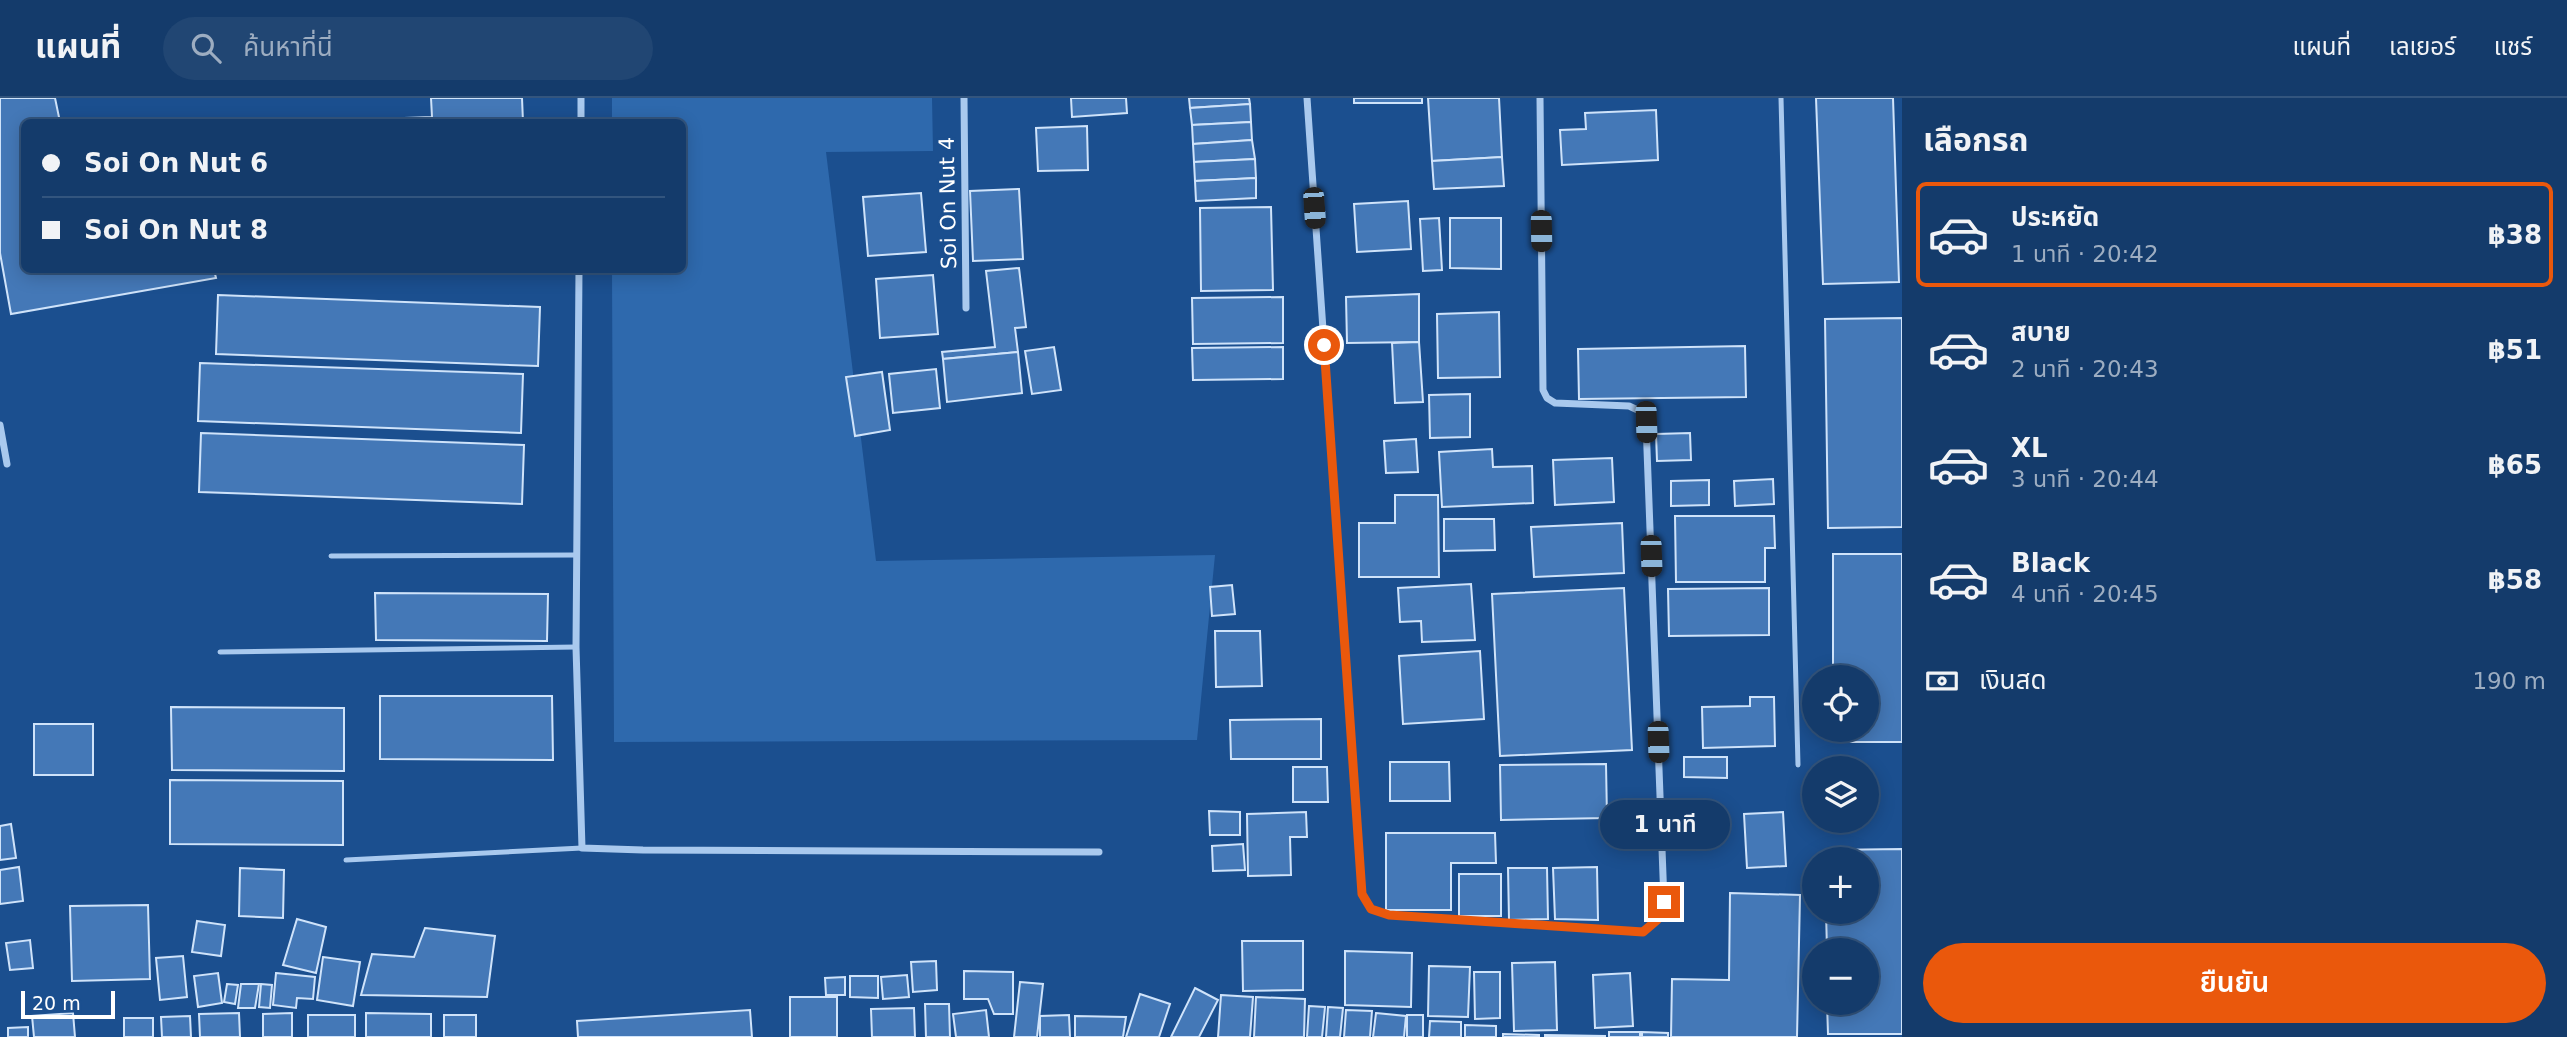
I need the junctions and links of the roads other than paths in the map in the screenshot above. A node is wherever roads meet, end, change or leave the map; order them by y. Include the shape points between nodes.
1 (581, 98) edge
2 (964, 98) edge
3 (1307, 98) edge
4 (1540, 98) edge
5 (1781, 98) edge
6 (581, 119) edge
7 (579, 273) edge
8 (967, 308) dead end
9 (0, 425) edge
10 (7, 464) dead end
11 (577, 555) junction
12 (331, 556) dead end
13 (576, 647) junction
14 (220, 652) dead end
15 (1798, 765) dead end
16 (582, 848) junction
17 (1099, 852) dead end
18 (346, 860) dead end

1 - 6 street
2 - 8 street, Soi On Nut 4
3 - 4 street via 1362,894 1371,909 1389,915 1643,932 1657,920 1664,902 1646,422 1642,412 1629,406 1555,404 1543,390
5 - 15 lane
7 - 11 street
9 - 10 street
11 - 12 lane
11 - 13 street
13 - 14 lane
13 - 16 street
16 - 17 street
16 - 18 lane

